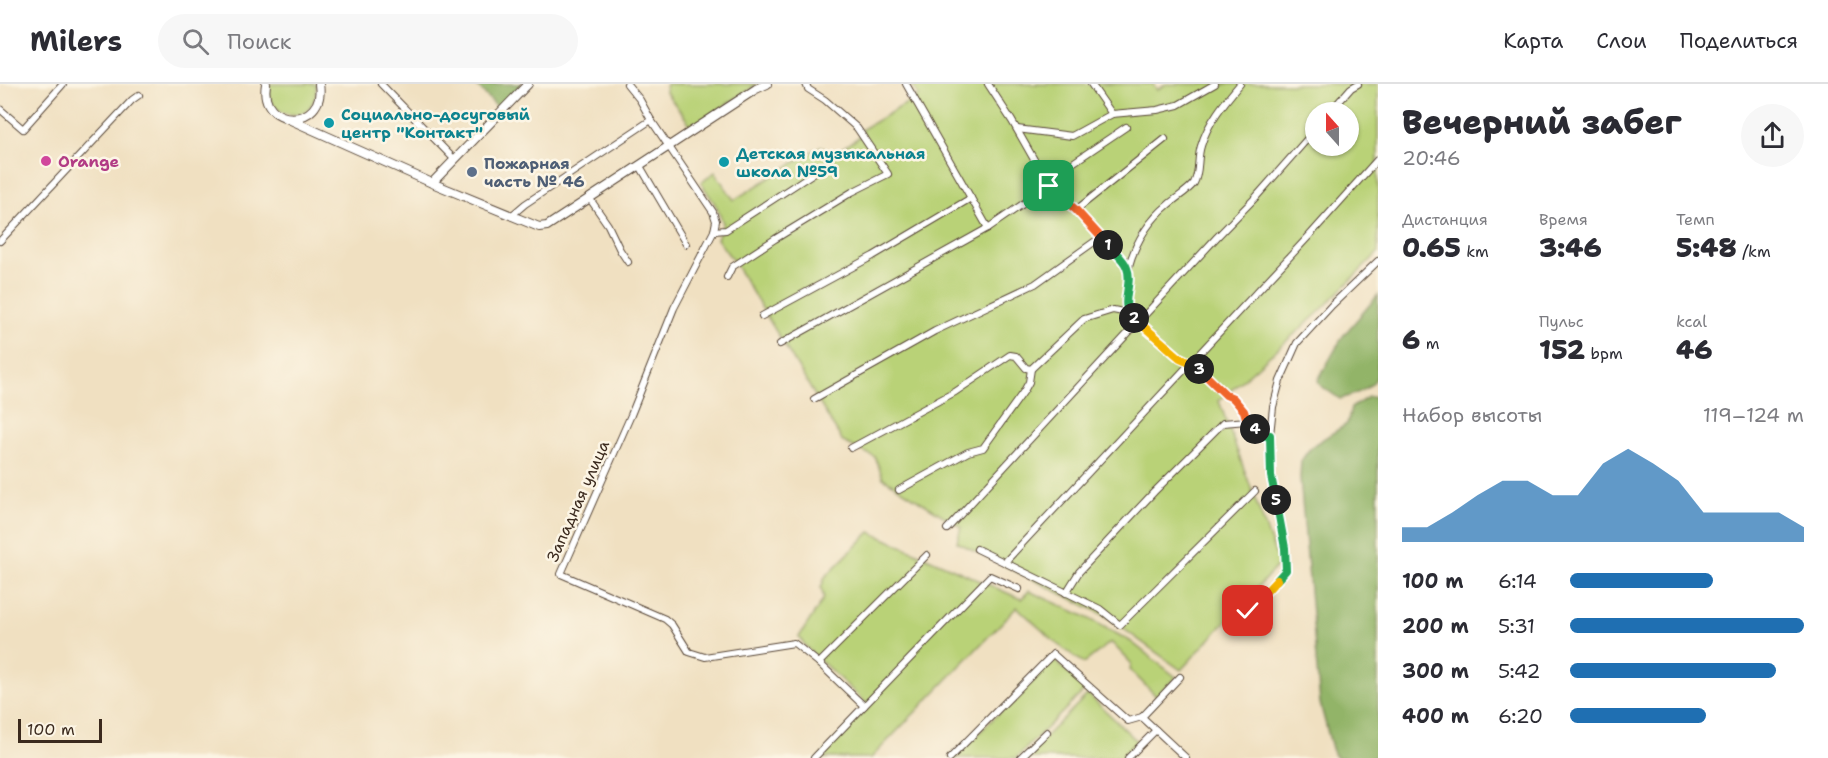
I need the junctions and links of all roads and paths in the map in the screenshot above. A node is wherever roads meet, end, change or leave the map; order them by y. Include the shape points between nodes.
1 (63, 84) edge
2 (266, 84) edge
3 (381, 84) edge
4 (528, 84) edge
5 (627, 84) edge
6 (767, 84) edge
7 (806, 84) edge
8 (906, 84) edge
9 (988, 84) edge
10 (1091, 84) edge
11 (1215, 84) edge
12 (1240, 84) edge
13 (1358, 84) edge
14 (319, 86) edge
15 (139, 95) dead end
16 (1339, 102) edge
17 (315, 106) junction
18 (0, 109) edge
19 (1112, 114) junction
20 (284, 117) junction
21 (651, 120) junction
22 (1126, 126) dead end
23 (307, 127) junction
24 (1017, 129) junction
25 (1165, 138) dead end
26 (1305, 141) edge
27 (669, 147) junction
28 (454, 159) junction
29 (1378, 159) edge
30 (829, 164) dead end
31 (640, 166) junction
32 (432, 183) junction
33 (1048, 183) junction
34 (971, 198) junction
35 (590, 199) junction
36 (1076, 210) junction
37 (511, 216) junction
38 (988, 228) junction
39 (714, 231) junction
40 (1101, 237) junction
41 (0, 241) edge
42 (687, 244) dead end
43 (1378, 261) edge
44 (628, 262) dead end
45 (1128, 269) junction
46 (727, 277) dead end
47 (1128, 314) junction
48 (762, 316) dead end
49 (1139, 321) junction
50 (780, 344) dead end
51 (1190, 363) junction
52 (1031, 369) junction
53 (814, 399) dead end
54 (1247, 421) junction
55 (1270, 435) junction
56 (851, 448) dead end
57 (899, 490) dead end
58 (1255, 491) dead end
59 (946, 529) dead end
60 (976, 549) dead end
61 (927, 555) dead end
62 (1005, 561) junction
63 (1019, 589) dead end
64 (1066, 592) junction
65 (1248, 611) dead end
66 (819, 663) junction
67 (1180, 677) dead end
68 (864, 706) junction
69 (1142, 717) junction
70 (1156, 730) junction
71 (1047, 732) dead end
72 (814, 758) edge
73 (950, 758) edge
74 (1020, 758) edge
75 (1128, 758) edge
76 (1186, 758) edge

1 - 18 street via 23,129
2 - 20 street via 269,105
3 - 28 street
4 - 28 street
5 - 21 street
6 - 27 street
7 - 46 street via 857,128 888,174 766,244 732,267
8 - 34 street
9 - 24 street
10 - 19 street
11 - 19 street via 1178,105
12 - 45 street via 1207,129 1193,184 1153,220 1141,236
13 - 16 street
14 - 17 street
15 - 41 street
17 - 20 street via 303,116
17 - 23 street
19 - 24 street via 1072,136
20 - 23 street
21 - 27 street
21 - 37 street
22 - 33 street
23 - 32 street
24 - 33 street
25 - 36 street
26 - 49 street
27 - 31 street
27 - 39 street via 712,212 716,221
28 - 32 street
29 - 51 street
30 - 39 street via 726,231
31 - 35 street
31 - 42 street
32 - 37 street
33 - 36 street
33 - 38 street
34 - 38 street
34 - 48 street
35 - 37 street via 547,226 533,226
35 - 44 street
36 - 40 street
38 - 50 street
39 - 66 street, Западная улица via 674,308 561,574 665,619 689,652 705,657 794,643
40 - 45 street
40 - 53 street via 1035,284 935,331
43 - 55 street via 1297,343 1280,381
45 - 47 street
47 - 49 street
47 - 52 street via 1113,310 1084,319
49 - 51 street
49 - 59 street
51 - 54 street via 1233,398
51 - 62 street
52 - 56 street via 1010,355 955,392
52 - 57 street via 1024,391 982,448
54 - 55 street via 1262,436
54 - 64 street via 1223,423 1079,572
55 - 65 street via 1271,476 1286,570
58 - 64 street via 1120,625 1100,609
60 - 62 street
61 - 66 street
62 - 64 street
63 - 68 street via 990,576
66 - 68 street, Западная улица
67 - 69 street
68 - 72 street
69 - 70 street
69 - 73 street via 1128,721 1053,654
70 - 75 street
70 - 76 street
71 - 74 street

